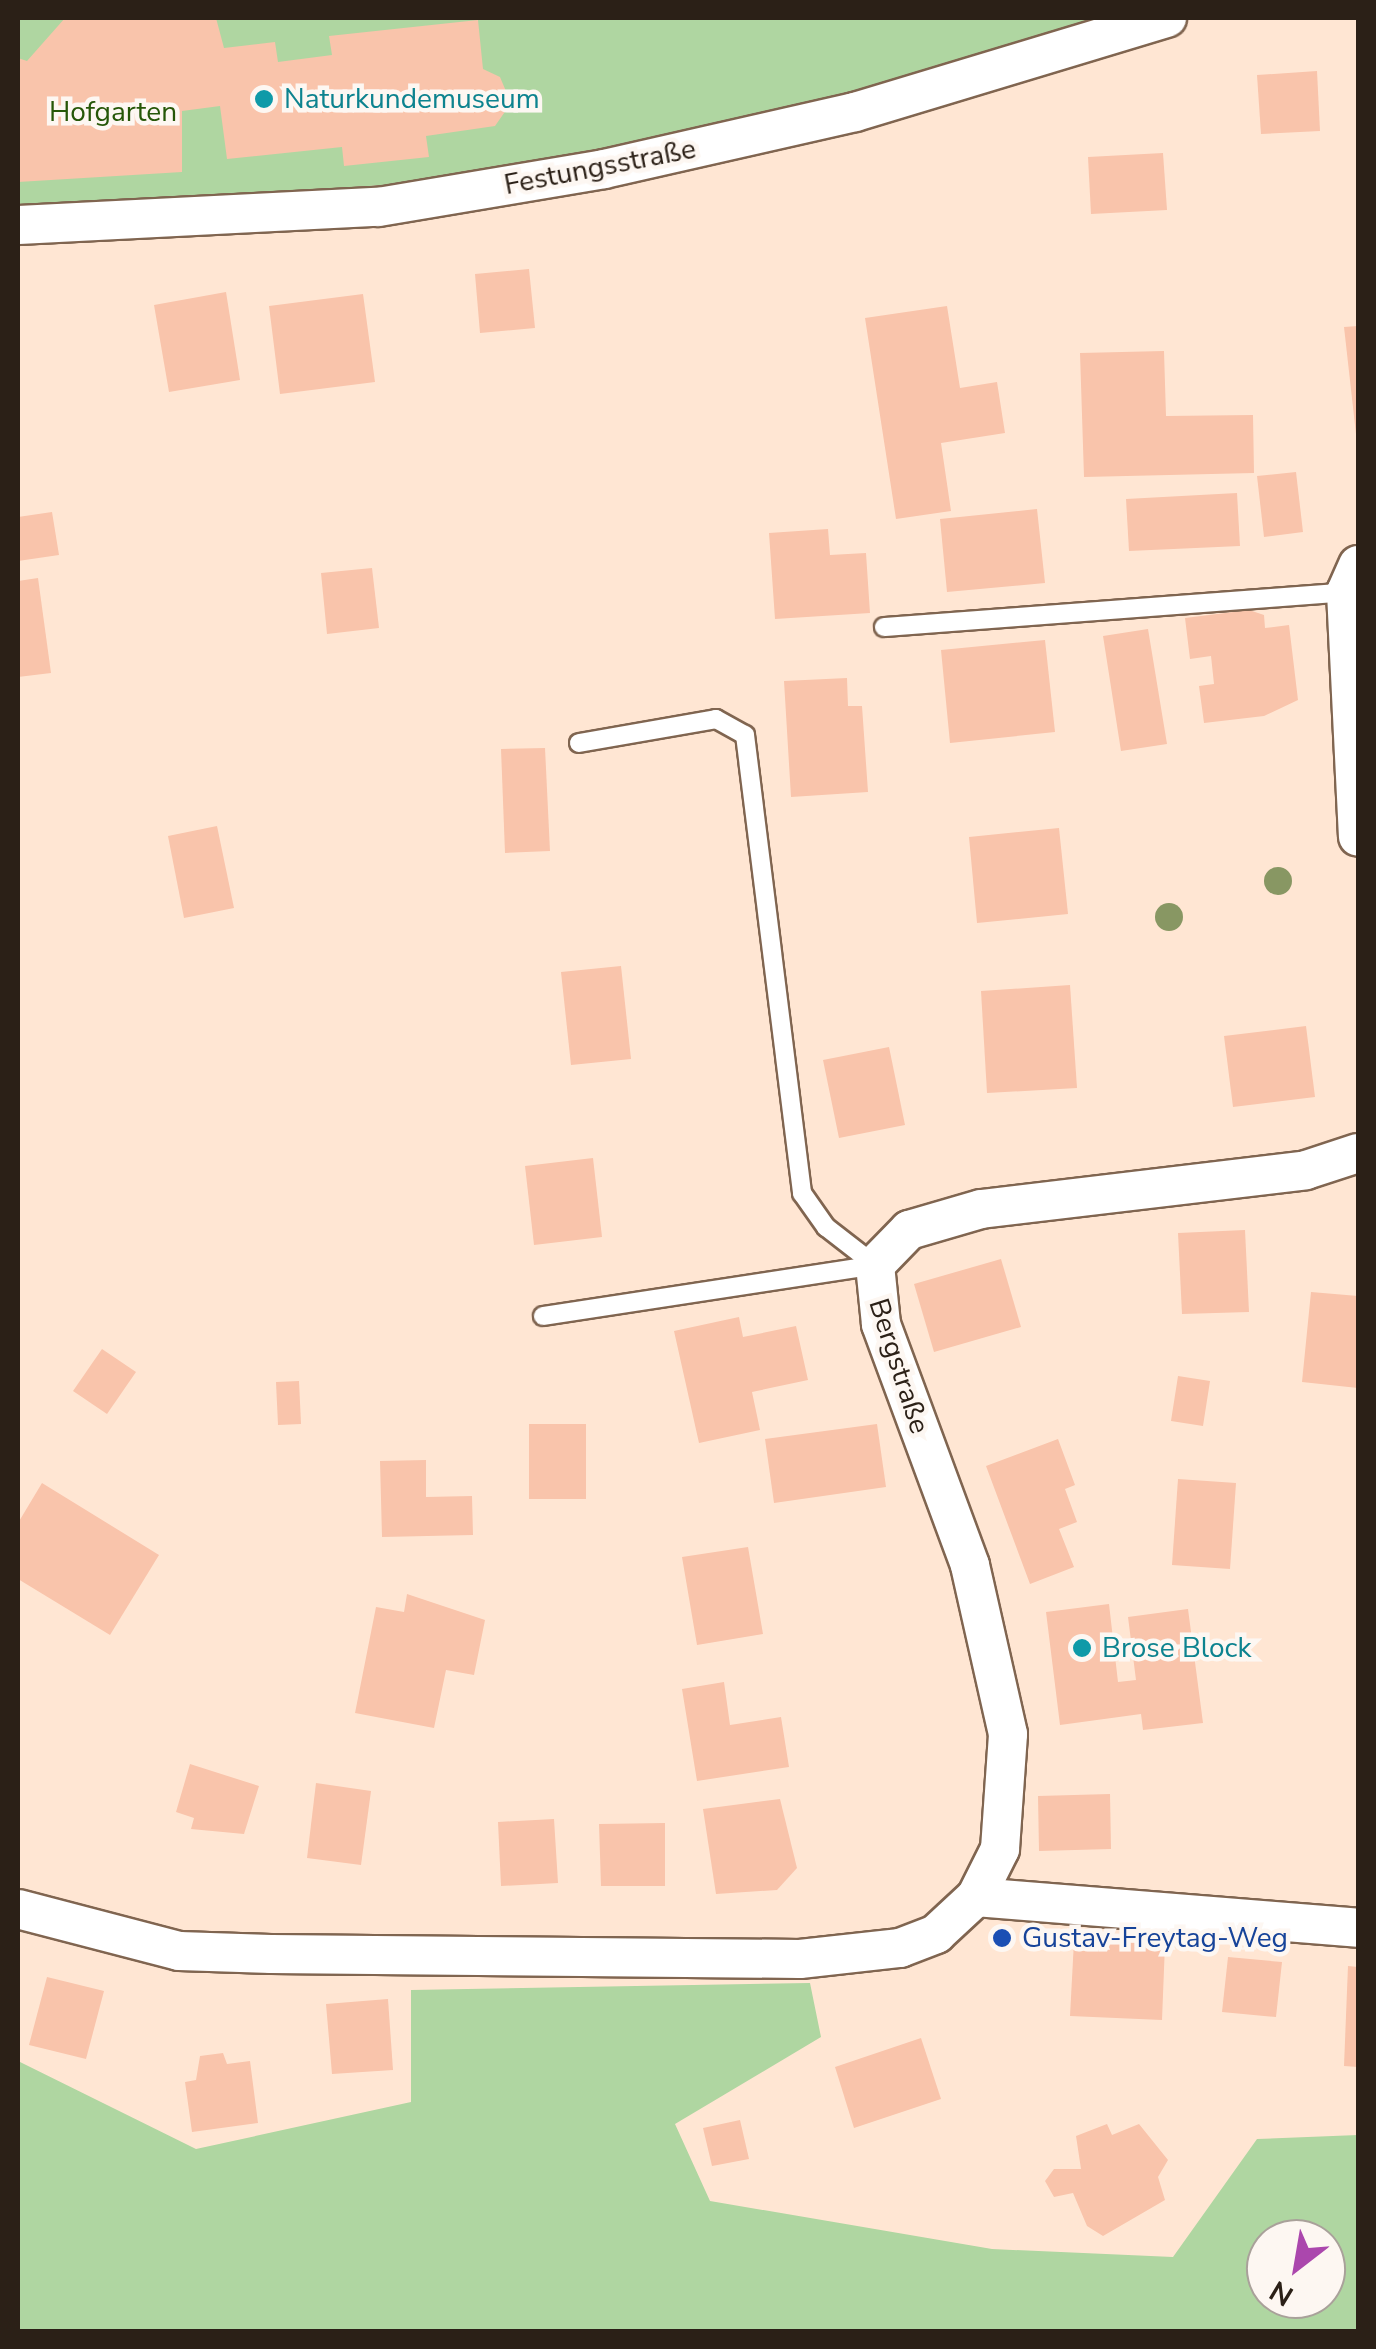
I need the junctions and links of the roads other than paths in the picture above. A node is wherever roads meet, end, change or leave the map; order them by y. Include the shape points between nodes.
1 (1168, 18) edge
2 (18, 226) edge
3 (1352, 578) edge
4 (884, 627) dead end
5 (579, 743) dead end
6 (1358, 836) edge
7 (1358, 1153) edge
8 (875, 1265) junction
9 (543, 1316) dead end
10 (976, 1898) junction
11 (18, 1908) edge
12 (1358, 1928) edge

1 - 2 street, Festungsstraße via 854,112 604,169 378,207
3 - 4 lane
3 - 6 street
5 - 8 lane via 716,719 745,735 802,1193 826,1228
7 - 8 street, Bergstraße via 1306,1170 981,1210 910,1230
8 - 9 lane
8 - 10 street, Bergstraße via 881,1324 970,1565 1008,1734 1009,1812
10 - 11 street via 936,1934 900,1948 800,1959 179,1951
10 - 12 street

